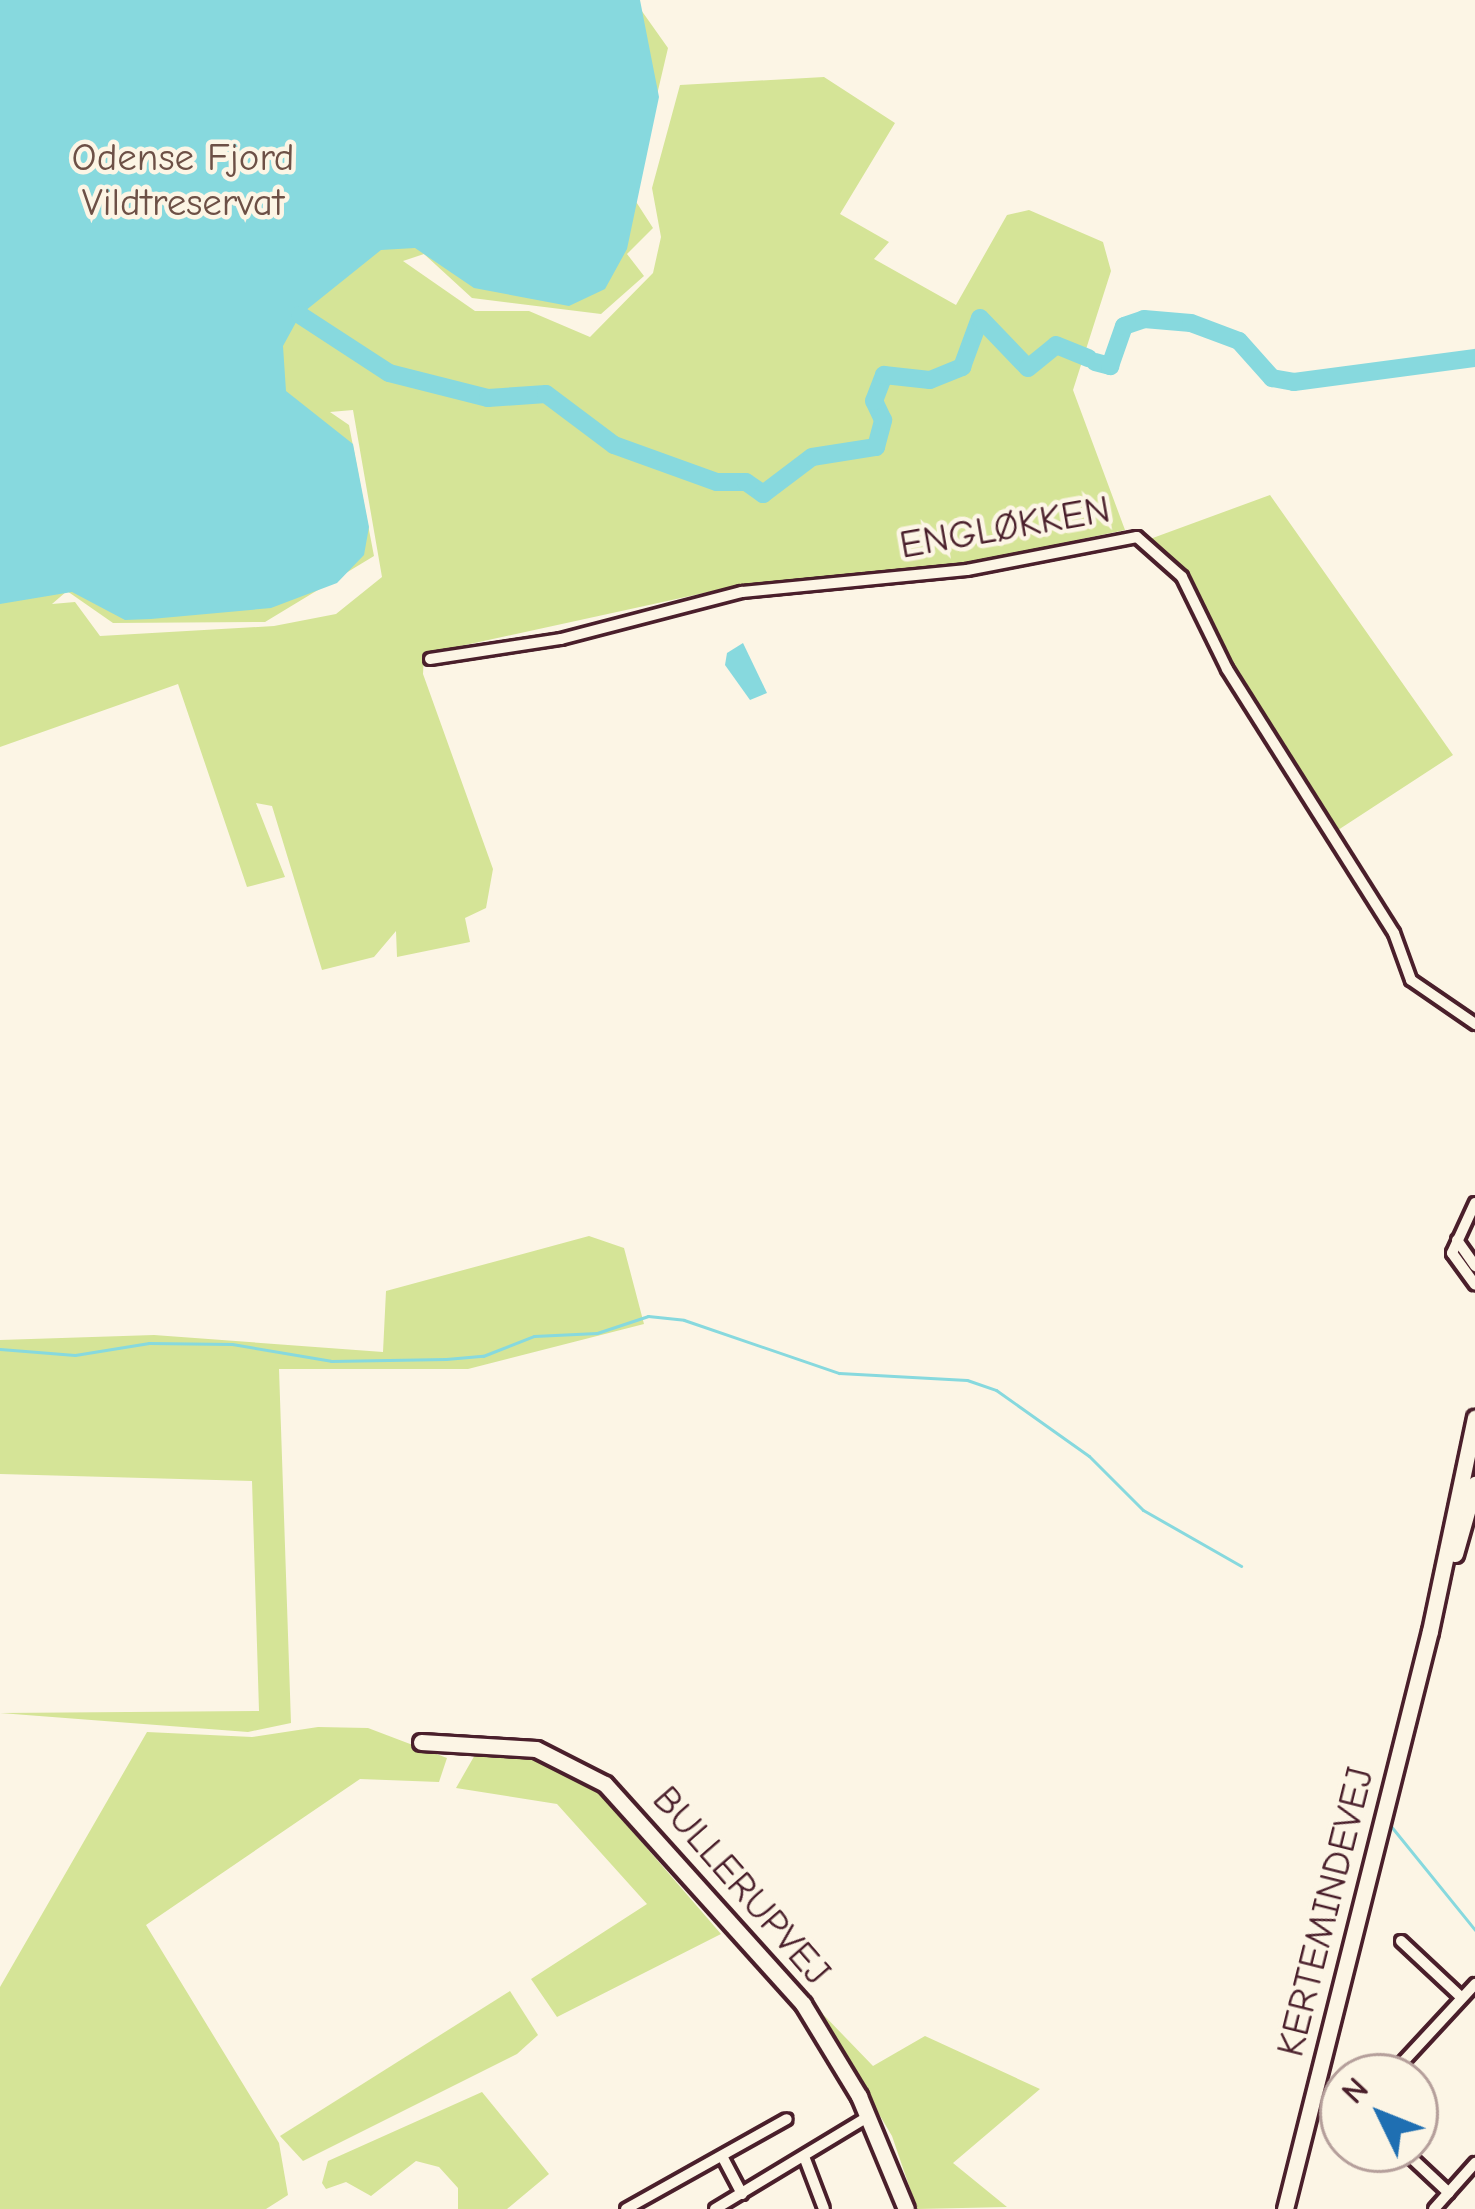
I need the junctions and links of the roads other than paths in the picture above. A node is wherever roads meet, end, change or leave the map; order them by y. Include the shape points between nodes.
1 (430, 659) dead end
2 (1475, 1024) edge
3 (1475, 1203) edge
4 (1458, 1226) junction
5 (1475, 1266) edge
6 (1475, 1285) edge
7 (1475, 1418) edge
8 (1475, 1472) edge
9 (1473, 1491) edge
10 (1430, 1631) junction
11 (421, 1742) dead end
12 (1401, 1941) dead end
13 (1475, 1984) edge
14 (1462, 1998) junction
15 (1411, 2053) edge
16 (869, 2116) junction
17 (787, 2119) dead end
18 (722, 2156) junction
19 (805, 2159) junction
20 (1475, 2163) edge
21 (1428, 2173) edge
22 (1449, 2193) junction
23 (737, 2201) edge
24 (626, 2209) edge
25 (715, 2209) edge
26 (824, 2209) edge
27 (906, 2209) edge
28 (1285, 2209) edge
29 (1434, 2209) edge

1 - 2 street, ENGLØKKEN via 561,639 742,592 967,570 1137,537 1183,577 1227,669 1386,919 1411,980
3 - 4 street
4 - 5 street via 1457,1242
4 - 6 street via 1454,1262
7 - 10 main road, KERTEMINDEVEJ
8 - 9 main road, KERTEMINDEVEJ
9 - 10 main road, KERTEMINDEVEJ
10 - 28 main road, KERTEMINDEVEJ
11 - 16 main road, BULLERUPVEJ via 536,1749 605,1784 788,1984
12 - 14 street
13 - 14 street
14 - 15 street
16 - 19 street
16 - 27 main road, BULLERUPVEJ
17 - 18 street
18 - 23 street
18 - 24 street
19 - 23 street
19 - 26 street
20 - 22 street
21 - 22 street
22 - 29 street
23 - 25 street

